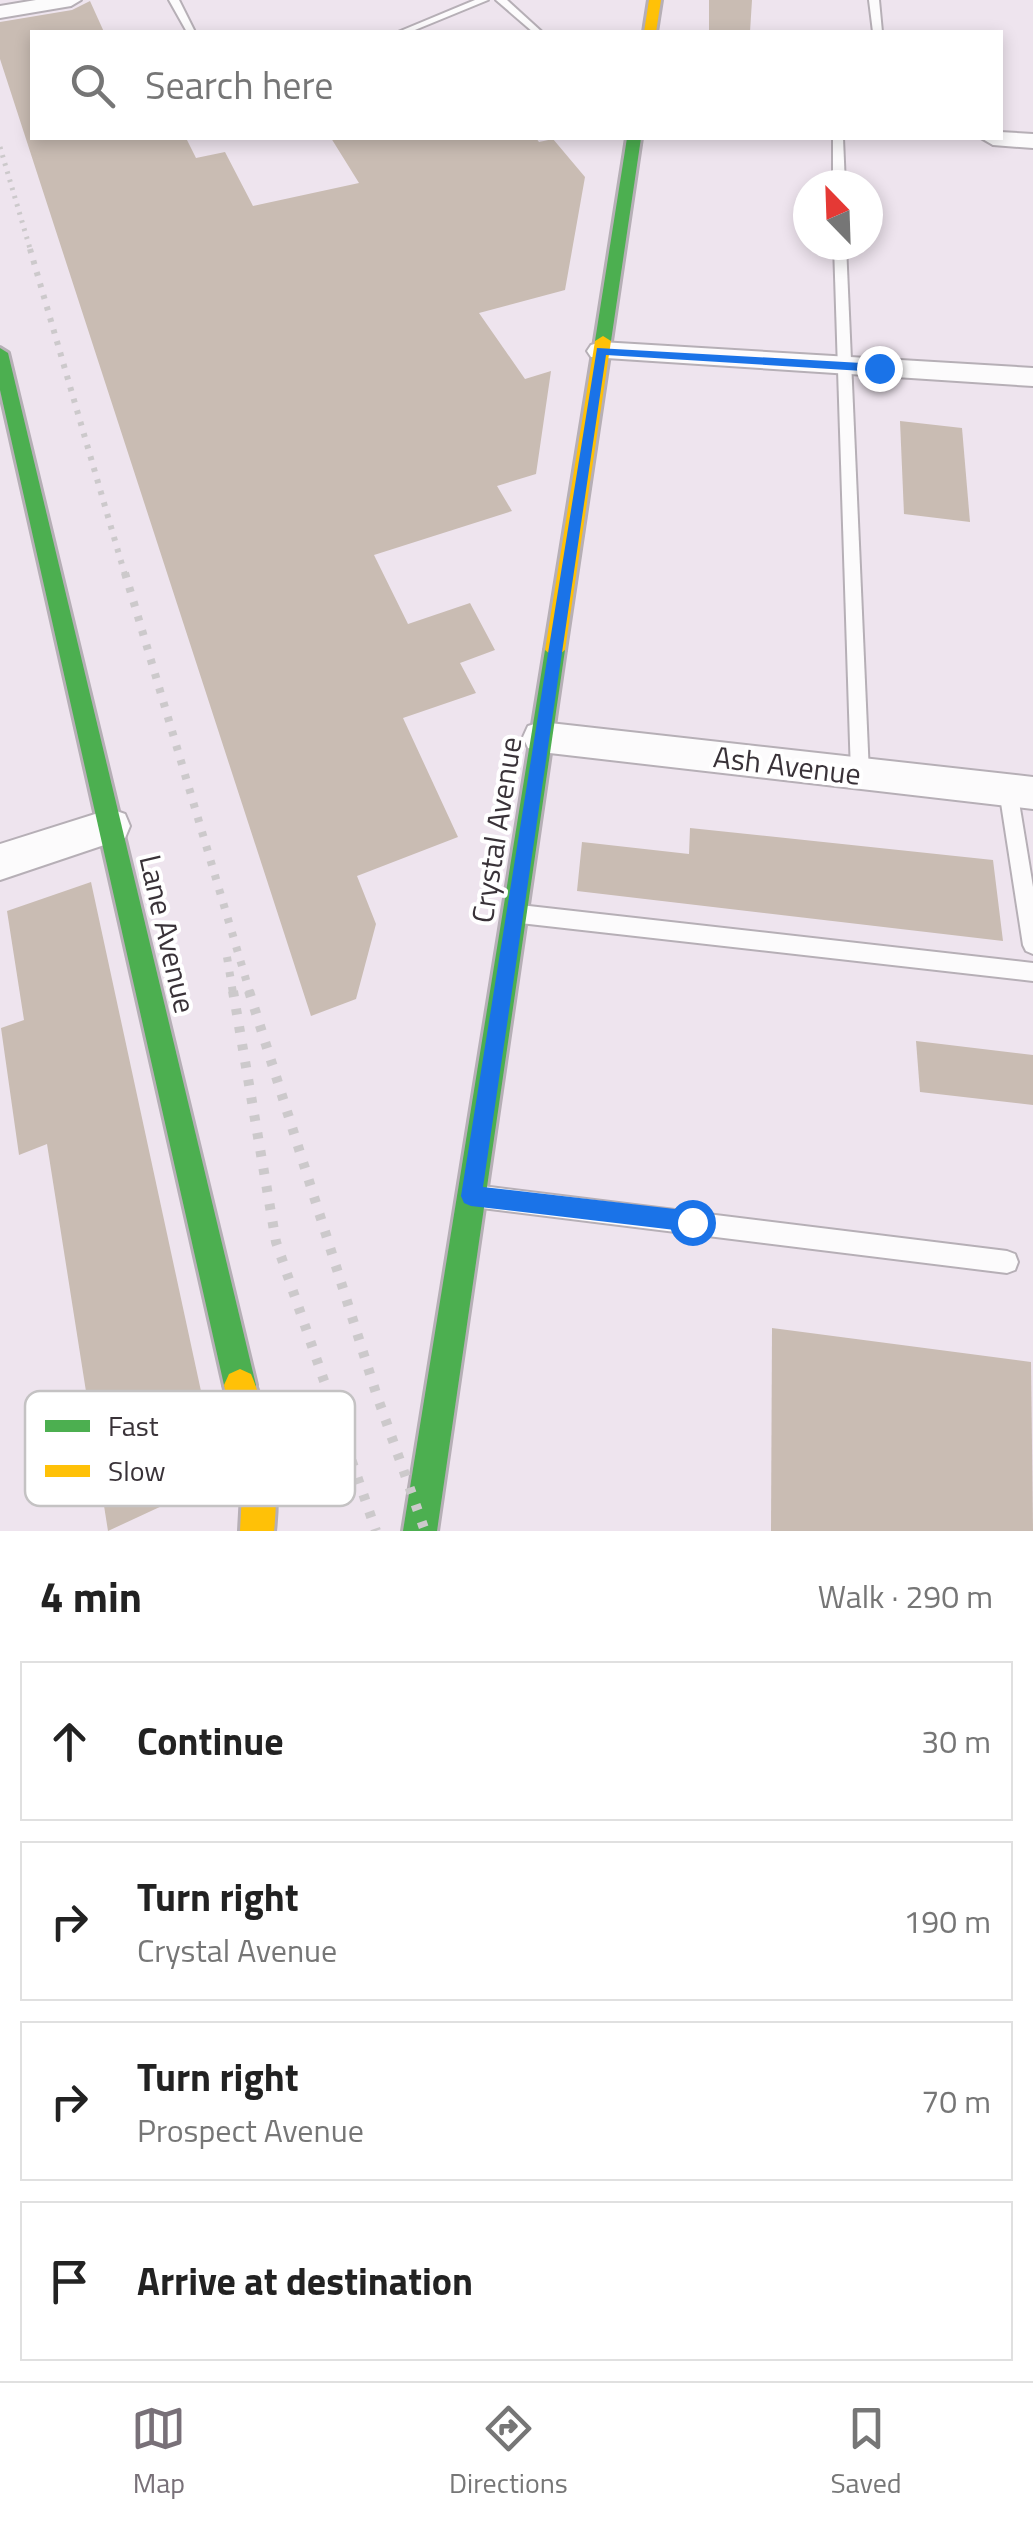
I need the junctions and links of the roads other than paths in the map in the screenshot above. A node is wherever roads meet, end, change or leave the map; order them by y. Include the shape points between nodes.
1 (71, 0) edge
2 (174, 0) edge
3 (482, 0) edge
4 (501, 0) edge
5 (656, 0) edge
6 (874, 0) edge
7 (0, 12) edge
8 (190, 30) edge
9 (408, 30) edge
10 (536, 30) edge
11 (650, 30) edge
12 (878, 30) edge
13 (1003, 138) edge
14 (634, 140) edge
15 (838, 140) edge
16 (1033, 140) edge
17 (839, 170) edge
18 (840, 260) edge
19 (601, 351) junction
20 (0, 352) edge
21 (843, 366) junction
22 (1033, 377) edge
23 (9, 427) edge
24 (542, 737) junction
25 (860, 774) junction
26 (1020, 792) edge
27 (112, 826) junction
28 (0, 862) edge
29 (514, 913) junction
30 (1033, 946) edge
31 (1033, 972) edge
32 (471, 1196) junction
33 (1007, 1262) dead end
34 (242, 1391) edge
35 (262, 1506) edge
36 (257, 1531) edge
37 (420, 1531) edge

1 - 7 street
2 - 8 lane
3 - 9 lane
4 - 10 lane
5 - 11 street
6 - 12 lane
13 - 16 street
14 - 19 street, Crystal Avenue
15 - 17 lane
18 - 21 lane
19 - 21 street
19 - 24 street, Crystal Avenue
20 - 23 street, Lane Avenue
21 - 22 street
21 - 25 lane
23 - 27 street, Lane Avenue
24 - 25 street, Ash Avenue
24 - 29 street, Crystal Avenue
25 - 26 street, Ash Avenue
26 - 30 lane
27 - 28 street
27 - 34 street, Lane Avenue
29 - 31 lane
29 - 32 street, Crystal Avenue
32 - 33 lane
32 - 37 street, Crystal Avenue
35 - 36 street, Lane Avenue

